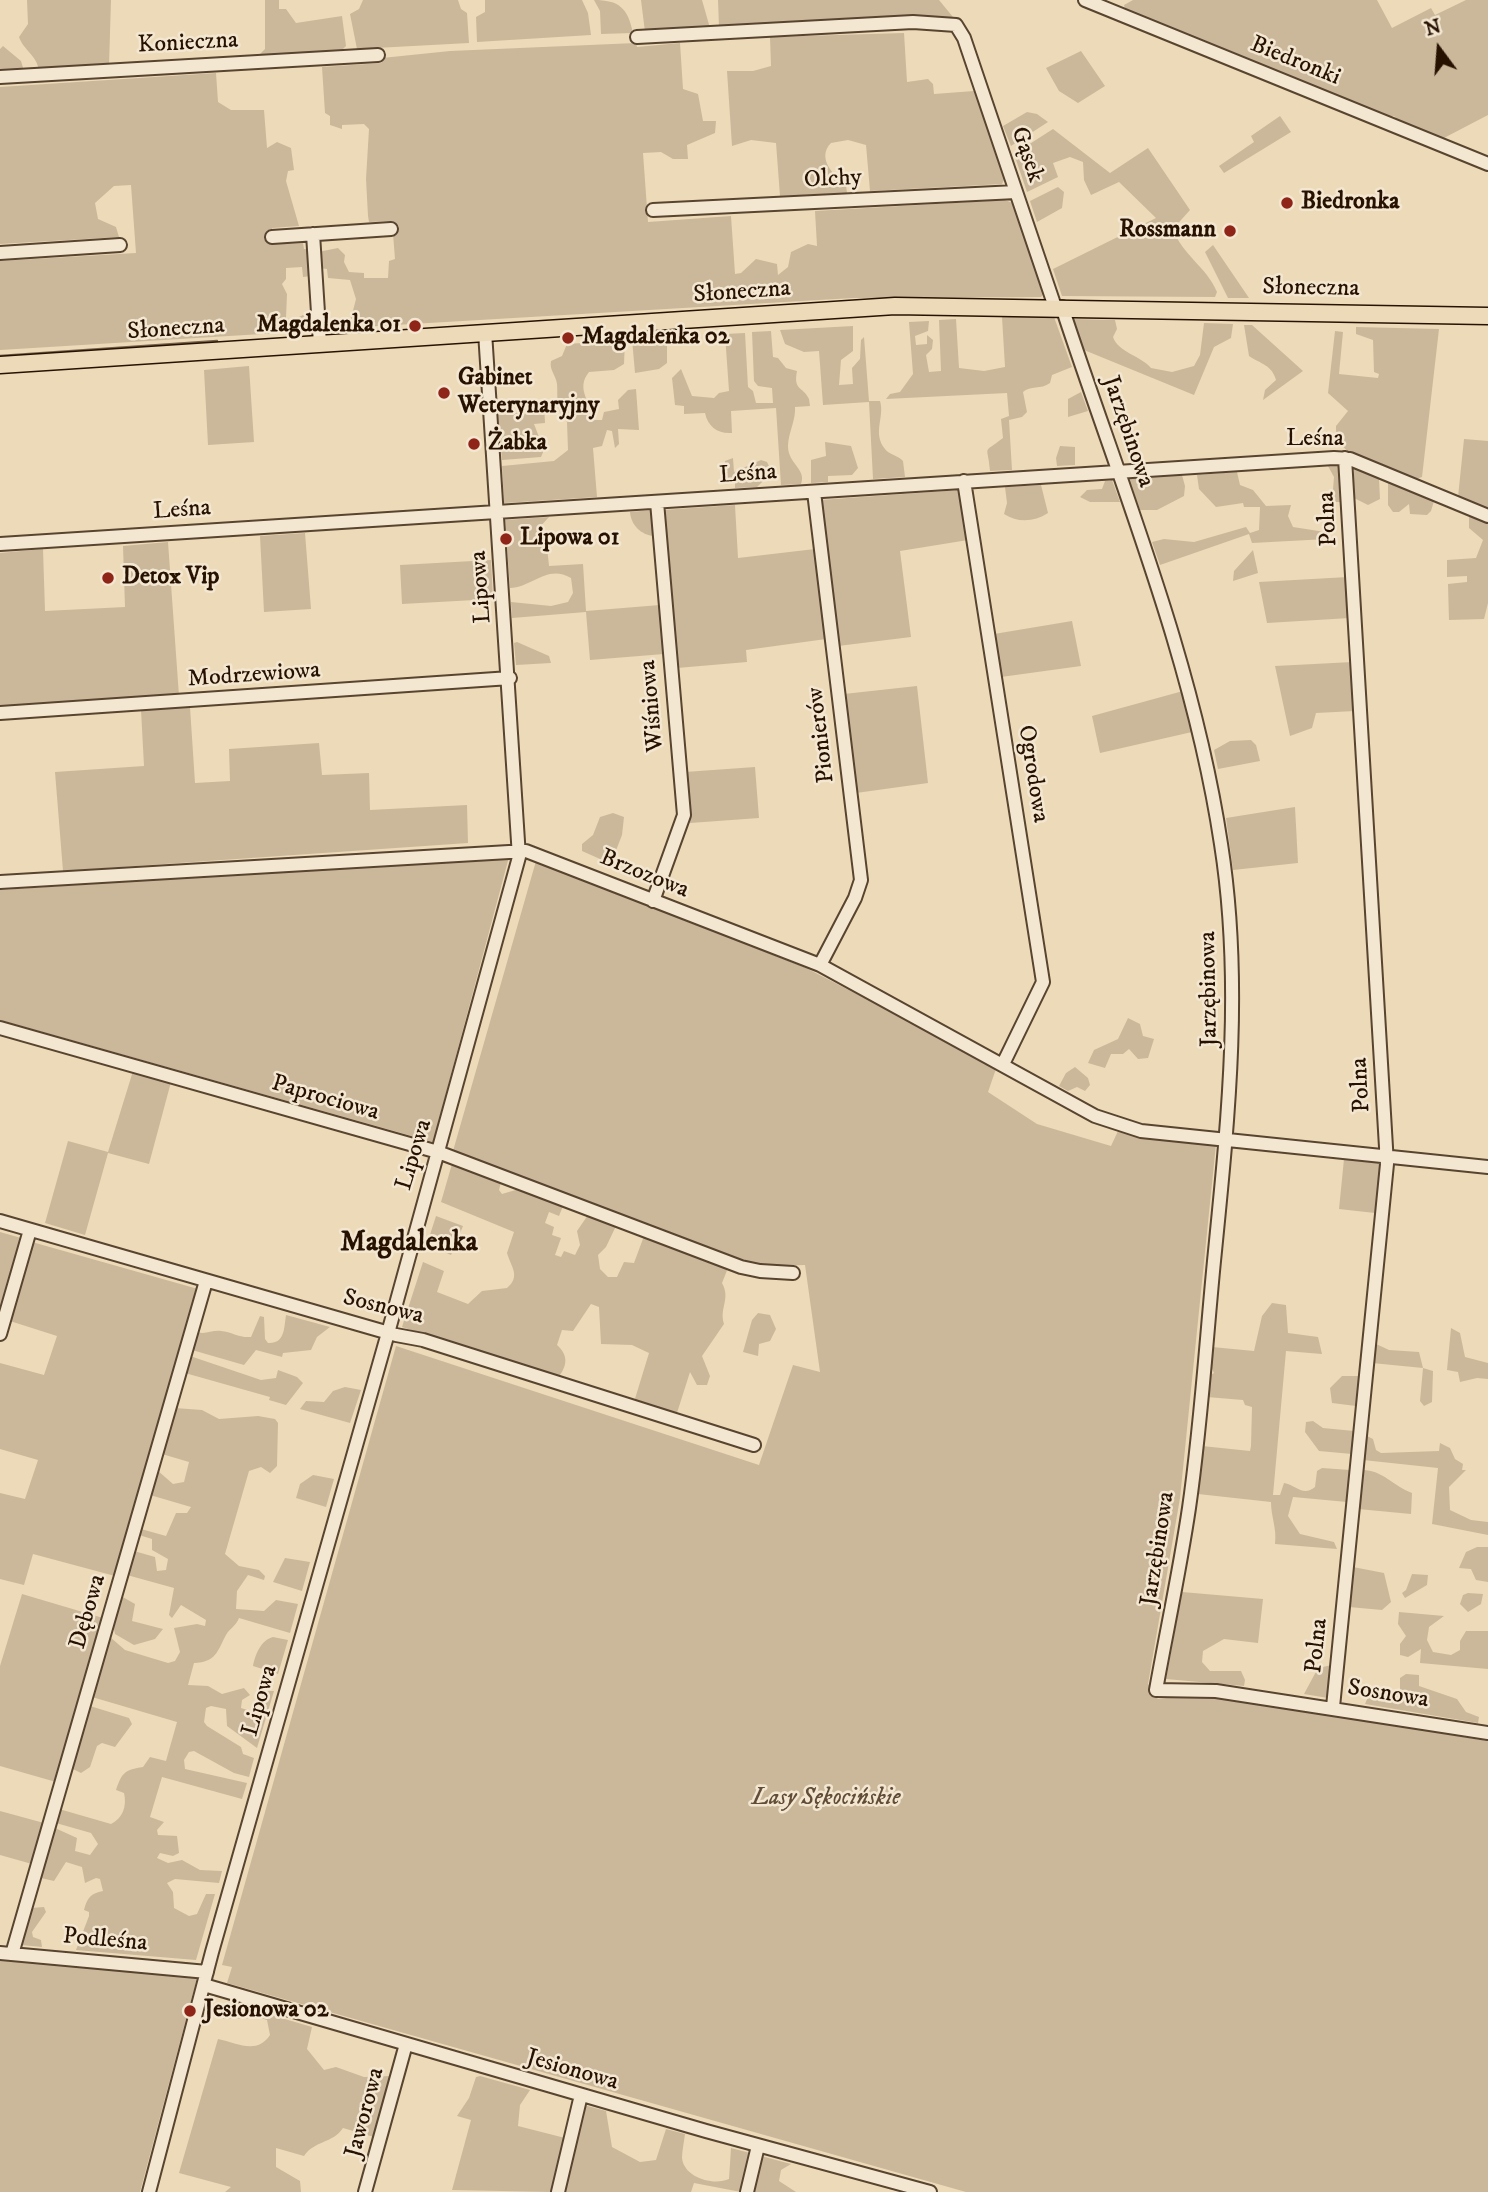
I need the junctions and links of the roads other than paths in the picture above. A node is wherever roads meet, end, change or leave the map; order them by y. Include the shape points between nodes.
1 (1086, 0) edge
2 (637, 37) dead end
3 (378, 55) dead end
4 (0, 76) edge
5 (1488, 164) edge
6 (1016, 192) junction
7 (653, 211) dead end
8 (391, 229) dead end
9 (313, 234) junction
10 (272, 236) dead end
11 (120, 245) dead end
12 (0, 253) edge
13 (1058, 307) junction
14 (1488, 316) edge
15 (485, 332) junction
16 (320, 344) junction
17 (0, 365) edge
18 (1345, 458) junction
19 (1119, 471) junction
20 (964, 481) junction
21 (814, 492) junction
22 (657, 502) junction
23 (497, 512) junction
24 (1488, 516) edge
25 (0, 544) edge
26 (510, 678) junction
27 (0, 713) edge
28 (519, 850) junction
29 (0, 882) edge
30 (653, 901) junction
31 (820, 965) junction
32 (0, 1028) edge
33 (1003, 1064) junction
34 (1226, 1140) junction
35 (438, 1152) junction
36 (1387, 1156) junction
37 (1488, 1167) edge
38 (0, 1221) edge
39 (30, 1230) junction
40 (793, 1273) dead end
41 (206, 1281) junction
42 (388, 1333) junction
43 (0, 1334) edge
44 (754, 1445) dead end
45 (1156, 1690) joint
46 (1333, 1707) junction
47 (1488, 1733) edge
48 (6, 1954) edge
49 (207, 1972) junction
50 (204, 1985) junction
51 (406, 2045) junction
52 (581, 2095) junction
53 (758, 2146) junction
54 (149, 2192) edge
55 (365, 2192) edge
56 (558, 2192) edge
57 (747, 2192) edge
58 (930, 2192) edge

1 - 5 street, Biedronki
2 - 6 street, Gąsek via 913,22 959,27
3 - 4 street, Konieczna
6 - 7 street, Olchy
6 - 13 street, Gąsek
8 - 9 street
9 - 10 street
9 - 16 street
11 - 12 street
13 - 14 main road, Słoneczna
13 - 15 main road, Słoneczna via 895,306
13 - 19 street, Jarzębinowa
15 - 16 main road, Słoneczna
15 - 23 street, Lipowa
16 - 17 main road, Słoneczna
18 - 19 street, Leśna
18 - 24 street, Leśna
18 - 36 street, Polna
19 - 20 street, Leśna
19 - 34 street, Jarzębinowa via 1185,677 1222,844 1234,1020
20 - 21 street, Leśna
20 - 33 street, Ogrodowa via 1043,982
21 - 22 street, Leśna
21 - 31 street, Pionierów via 861,880
22 - 23 street, Leśna
22 - 30 street, Wiśniowa via 684,815
23 - 25 street, Leśna
23 - 26 street, Lipowa
26 - 27 street, Modrzewiowa
26 - 28 street, Lipowa
28 - 29 street, Brzozowa
28 - 30 street, Brzozowa
28 - 35 street, Lipowa
30 - 31 street, Brzozowa
31 - 33 street, Brzozowa
32 - 35 street, Paprociowa
33 - 34 street, Brzozowa via 1119,1126
34 - 36 street, Brzozowa
34 - 45 street, Jarzębinowa via 1189,1507
35 - 40 street, Paprociowa via 741,1267
35 - 42 street, Lipowa
36 - 37 street, Brzozowa
36 - 46 street, Polna
38 - 39 street, Sosnowa
39 - 41 street, Sosnowa
39 - 43 street
41 - 42 street, Sosnowa
41 - 48 street, Dębowa
42 - 44 street, Sosnowa via 423,1340
42 - 49 street, Lipowa
45 - 46 street, Sosnowa via 1216,1691
46 - 47 street, Sosnowa
48 - 49 street, Podleśna
49 - 50 street, Lipowa
50 - 51 street, Jesionowa
50 - 54 street, Lipowa
51 - 52 street, Jesionowa
51 - 55 street, Jaworowa
52 - 53 street, Jesionowa
52 - 56 street
53 - 57 street
53 - 58 street, Jesionowa

